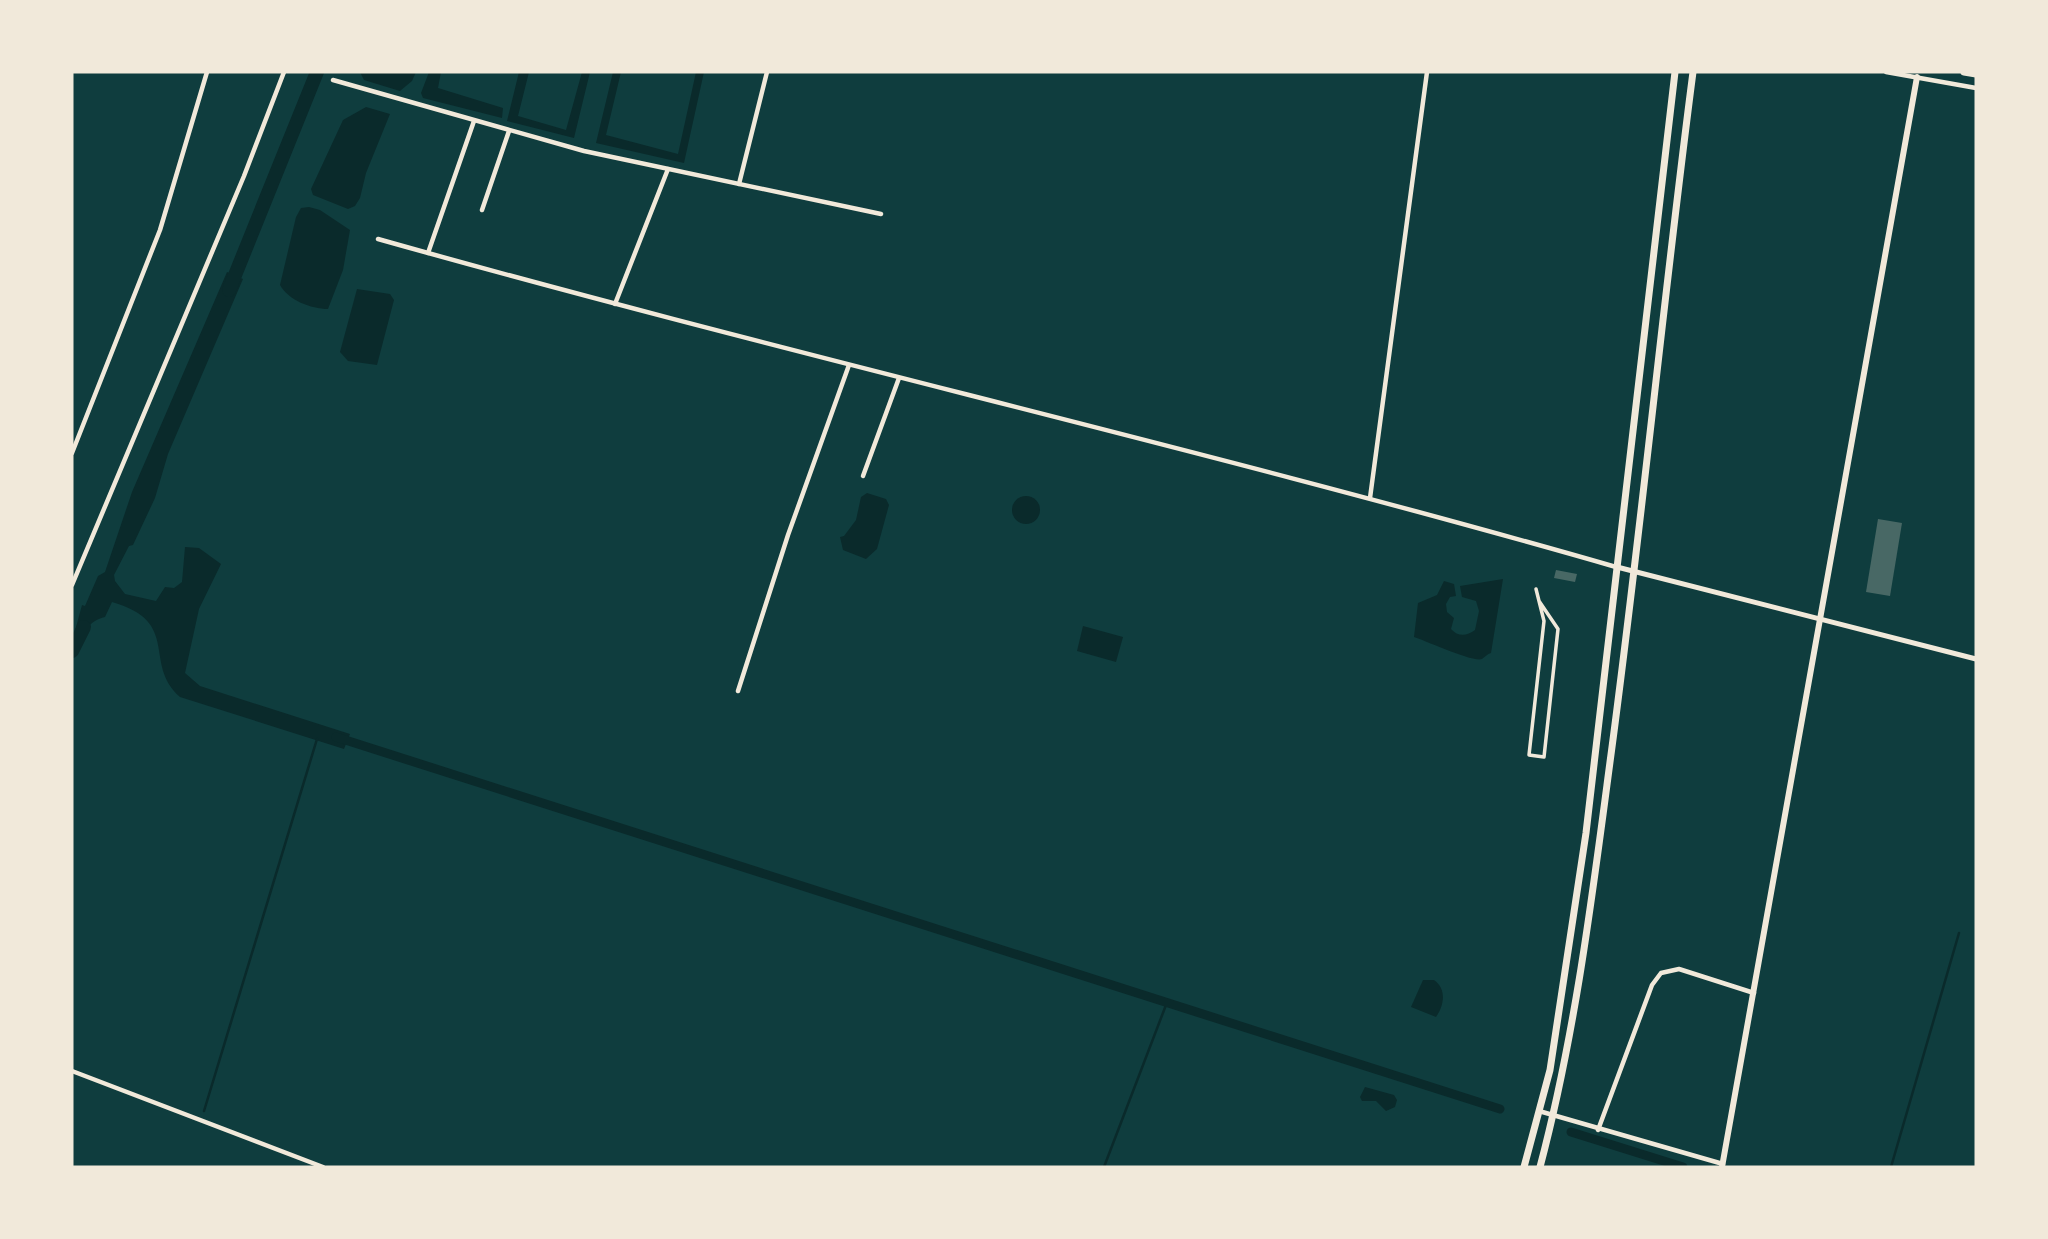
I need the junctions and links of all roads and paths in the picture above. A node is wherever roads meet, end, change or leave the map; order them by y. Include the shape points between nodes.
1 (207, 72) edge
2 (284, 72) edge
3 (767, 72) edge
4 (1427, 72) edge
5 (1675, 72) edge
6 (1693, 72) edge
7 (1886, 72) edge
8 (1964, 72) edge
9 (1976, 74) edge
10 (1917, 77) junction
11 (334, 80) dead end
12 (1976, 88) edge
13 (474, 121) junction
14 (509, 131) junction
15 (668, 169) junction
16 (739, 184) junction
17 (482, 210) dead end
18 (881, 214) dead end
19 (378, 239) dead end
20 (428, 253) junction
21 (615, 304) junction
22 (849, 365) junction
23 (899, 377) junction
24 (72, 453) edge
25 (863, 476) dead end
26 (1370, 498) junction
27 (1616, 567) junction
28 (1633, 571) junction
29 (72, 585) edge
30 (1536, 589) dead end
31 (1539, 601) junction
32 (1822, 619) junction
33 (1976, 659) edge
34 (738, 691) dead end
35 (1754, 993) junction
36 (72, 1072) edge
37 (1539, 1111) junction
38 (1554, 1116) junction
39 (1598, 1130) junction
40 (1723, 1166) edge
41 (323, 1167) edge
42 (1524, 1167) edge
43 (1540, 1167) edge

1 - 24 street via 160,230
2 - 29 street
3 - 16 street
4 - 26 street
5 - 27 main road
6 - 28 main road
7 - 10 street
8 - 9 main road
10 - 12 street
10 - 32 main road
11 - 13 street
13 - 14 street
13 - 20 street
14 - 15 street
14 - 17 street
15 - 16 street
15 - 21 street
16 - 18 street
19 - 20 street
20 - 21 street
21 - 22 street
22 - 23 street
22 - 34 street
23 - 25 street
23 - 26 street
26 - 27 street
27 - 28 street
27 - 37 main road via 1586,834 1550,1070
28 - 32 street
28 - 38 main road via 1595,877
30 - 31 street
31 - 31 street via 1558,629 1544,757 1529,755 1544,621
32 - 33 street
32 - 35 main road
35 - 39 street via 1679,969 1661,973 1652,985
35 - 40 main road
36 - 41 street
37 - 38 street
37 - 42 main road
38 - 39 street
38 - 43 main road
39 - 40 street

